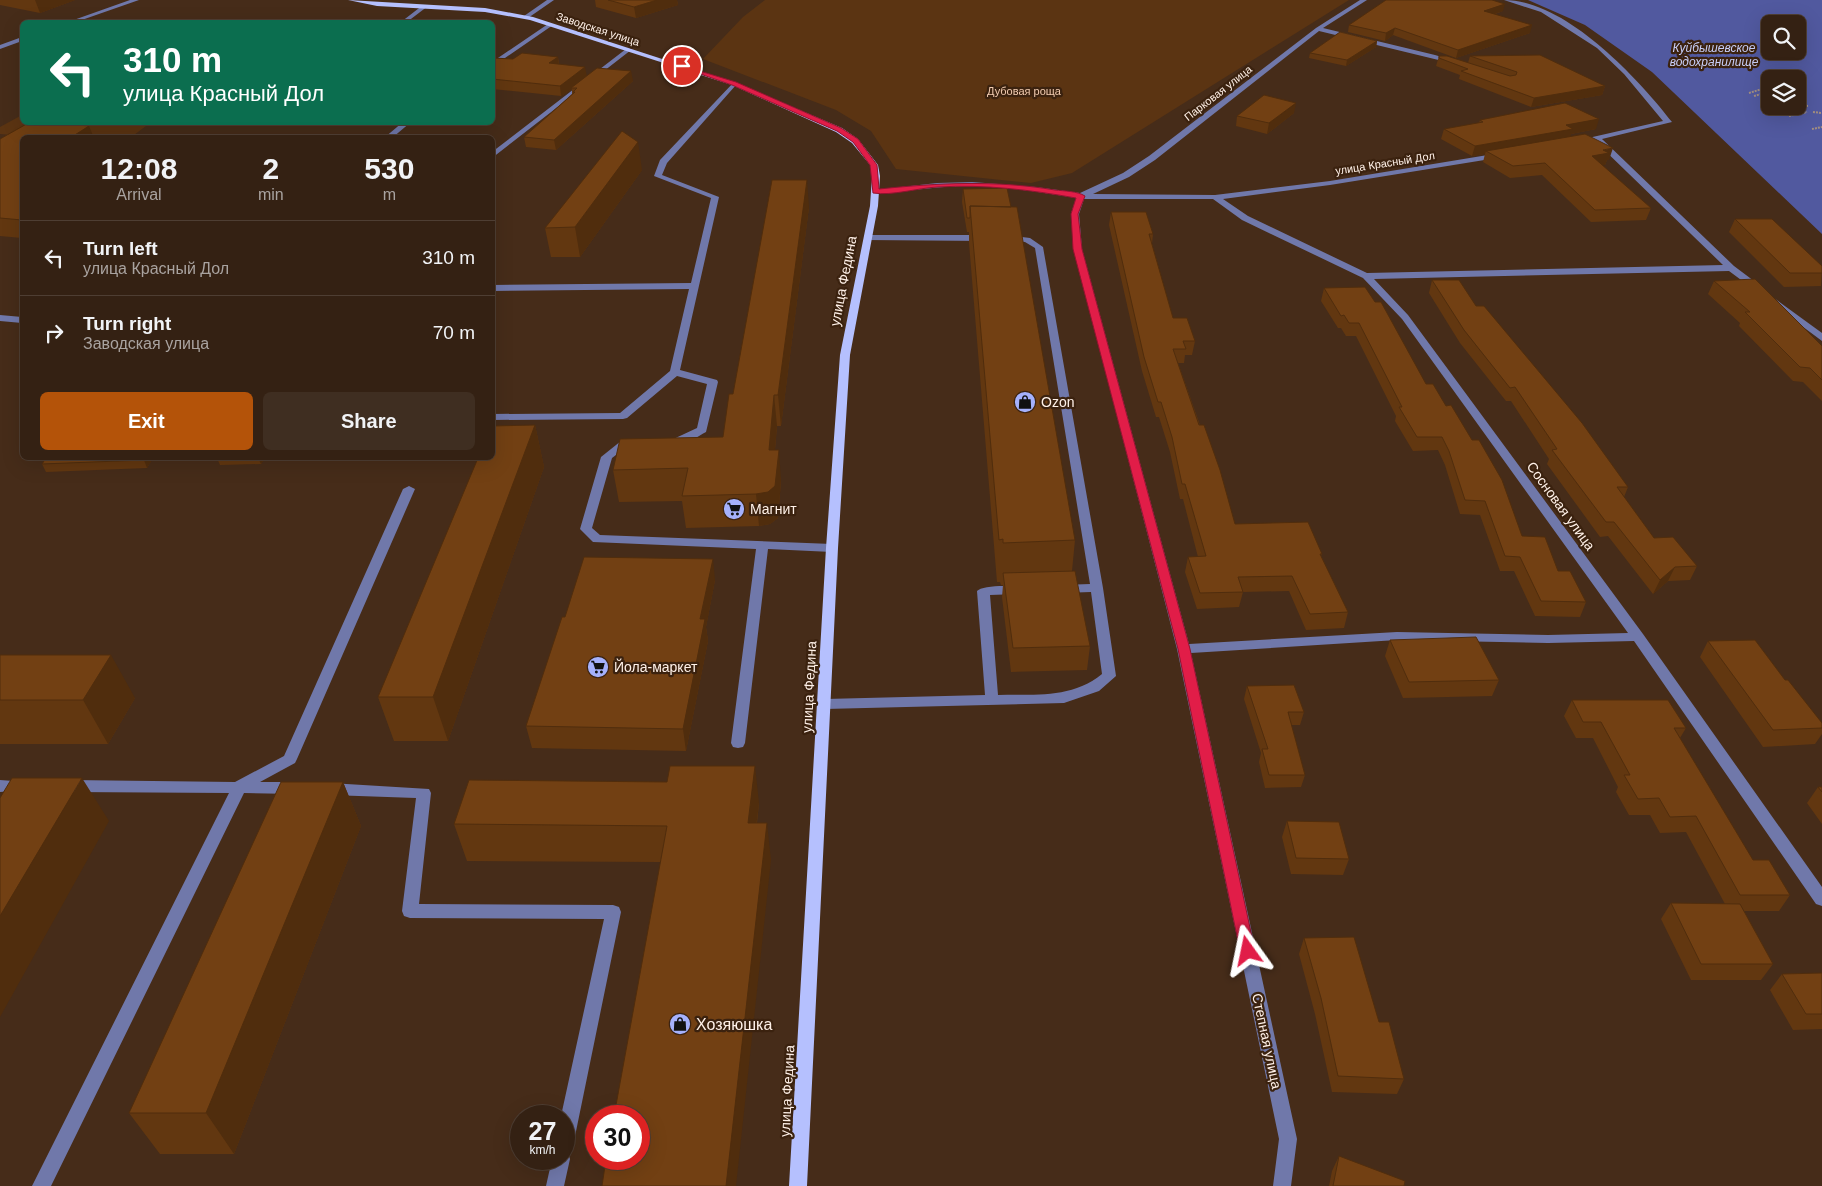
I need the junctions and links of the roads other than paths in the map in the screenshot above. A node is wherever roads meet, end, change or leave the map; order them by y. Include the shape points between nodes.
1 (136, 0) edge
2 (351, 0) edge
3 (551, 0) edge
4 (1364, 0) edge
5 (1507, 0) edge
6 (424, 4) edge
7 (526, 17) junction
8 (77, 20) edge
9 (406, 20) edge
10 (550, 25) junction
11 (1318, 29) junction
12 (20, 40) edge
13 (0, 47) edge
14 (628, 50) junction
15 (495, 63) edge
16 (1461, 64) edge
17 (734, 84) junction
18 (404, 125) edge
19 (391, 135) edge
20 (1597, 138) junction
21 (1568, 143) edge
22 (495, 154) edge
23 (1509, 154) edge
24 (875, 192) junction
25 (1081, 196) junction
26 (1215, 197) junction
27 (868, 238) junction
28 (1731, 268) junction
29 (1366, 276) junction
30 (694, 286) junction
31 (495, 288) edge
32 (0, 318) edge
33 (20, 320) edge
34 (1822, 338) edge
35 (675, 372) junction
36 (495, 417) edge
37 (661, 442) edge
38 (643, 443) edge
39 (409, 489) dead end
40 (763, 545) junction
41 (832, 548) junction
42 (1097, 588) junction
43 (1049, 589) edge
44 (1030, 590) edge
45 (1638, 637) junction
46 (1184, 649) junction
47 (992, 700) junction
48 (825, 704) junction
49 (738, 742) dead end
50 (0, 786) edge
51 (40, 786) edge
52 (60, 786) edge
53 (240, 786) junction
54 (1822, 898) edge
55 (573, 1105) edge
56 (559, 1170) edge
57 (41, 1186) edge
58 (555, 1186) edge
59 (798, 1186) edge
60 (1282, 1186) edge

1 - 8 street
2 - 6 main road, Заводская улица via 378,4
3 - 7 street
4 - 11 street, Парковая улица
5 - 20 street via 1544,11 1599,47 1668,122
6 - 7 main road, Заводская улица
6 - 9 street
7 - 10 main road, Заводская улица
10 - 14 main road, Заводская улица
10 - 15 street
11 - 16 street
11 - 25 street, Парковая улица via 1152,158
12 - 13 street
14 - 17 main road, Заводская улица
14 - 22 street
17 - 24 main road, Заводская улица via 839,130 855,141 874,165
17 - 30 street via 662,162 658,176 715,197
18 - 19 street
20 - 21 street
20 - 28 street
23 - 26 street, улица Красный Дол via 1330,183
24 - 25 street, улица Красный Дол via 972,184
24 - 27 main road, улица Федина
25 - 26 street, улица Красный Дол
25 - 46 street, Степная улица via 1074,214 1078,249
26 - 29 street, Сосновая улица via 1245,218
27 - 41 main road, улица Федина via 845,355
27 - 42 street via 1010,238 1027,240 1039,247
28 - 29 street
28 - 34 street
29 - 45 street, Сосновая улица via 1405,317
30 - 31 street
30 - 35 street
32 - 33 street
35 - 36 street via 624,416
35 - 37 street via 713,382 702,430 680,442
38 - 40 street via 625,443 606,457 586,529 597,539
39 - 53 street via 290,759
40 - 41 street
40 - 49 street
41 - 48 main road, улица Федина
42 - 43 street
42 - 47 street via 1109,676 1094,688 1064,698
44 - 47 street via 983,591
45 - 46 street via 1397,636
45 - 54 street, Сосновая улица
46 - 60 street, Степная улица via 1288,1139
47 - 48 street
48 - 59 main road, улица Федина
50 - 51 street
52 - 53 street
53 - 55 street via 424,792 410,911 613,912
53 - 57 street
56 - 58 street

